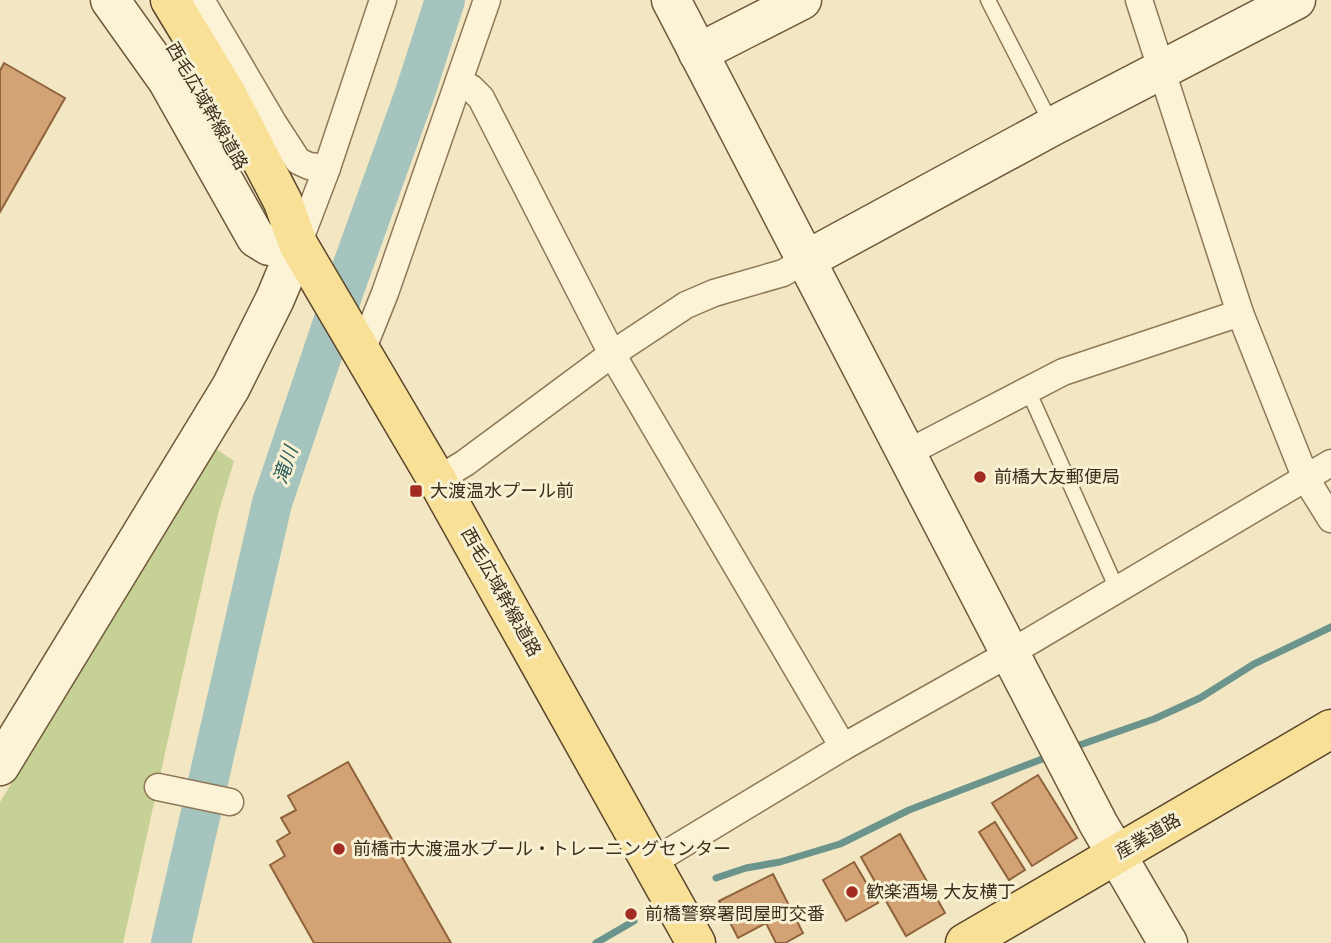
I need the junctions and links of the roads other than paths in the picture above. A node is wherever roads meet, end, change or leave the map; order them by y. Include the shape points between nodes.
1 (110, 0) edge
2 (383, 0) edge
3 (487, 0) edge
4 (671, 0) edge
5 (802, 0) edge
6 (988, 0) edge
7 (1139, 0) edge
8 (1296, 0) edge
9 (169, 6) edge
10 (698, 53) junction
11 (1162, 69) junction
12 (459, 83) junction
13 (1053, 127) junction
14 (327, 168) junction
15 (303, 255) junction
16 (806, 260) junction
17 (1240, 313) junction
18 (358, 347) junction
19 (612, 354) junction
20 (1027, 388) junction
21 (907, 453) junction
22 (1331, 463) edge
23 (1306, 478) junction
24 (437, 480) junction
25 (1331, 519) edge
26 (1118, 590) junction
27 (1010, 653) junction
28 (1331, 729) edge
29 (843, 747) junction
30 (0, 766) edge
31 (158, 787) dead end
32 (230, 802) dead end
33 (1116, 854) junction
34 (651, 863) junction
35 (696, 943) edge
36 (965, 943) edge
37 (1168, 943) edge

1 - 15 street via 167,80 256,238
2 - 14 street
3 - 12 street
4 - 10 street
5 - 10 street
6 - 13 lane
7 - 11 street
8 - 11 street
9 - 14 street via 274,124 298,161
9 - 15 main road, 西毛広域幹線道路 via 202,50 245,128 284,202
10 - 16 street
11 - 13 street
11 - 17 street
12 - 18 street
12 - 19 street via 481,98
13 - 16 street
14 - 15 street
15 - 18 main road, 西毛広域幹線道路
15 - 30 street via 275,299 231,387
16 - 19 street via 783,274 686,305
16 - 21 street
17 - 20 street via 1084,363
17 - 23 street
18 - 24 main road, 西毛広域幹線道路
19 - 24 street
19 - 29 street
20 - 21 street
20 - 26 lane
21 - 27 street
22 - 23 street
23 - 25 street
23 - 26 street
24 - 34 main road, 西毛広域幹線道路
26 - 27 street
27 - 29 street
27 - 33 street
28 - 33 main road, 産業道路
29 - 34 street
31 - 32 street
33 - 36 main road, 産業道路
33 - 37 street
34 - 35 main road, 西毛広域幹線道路

